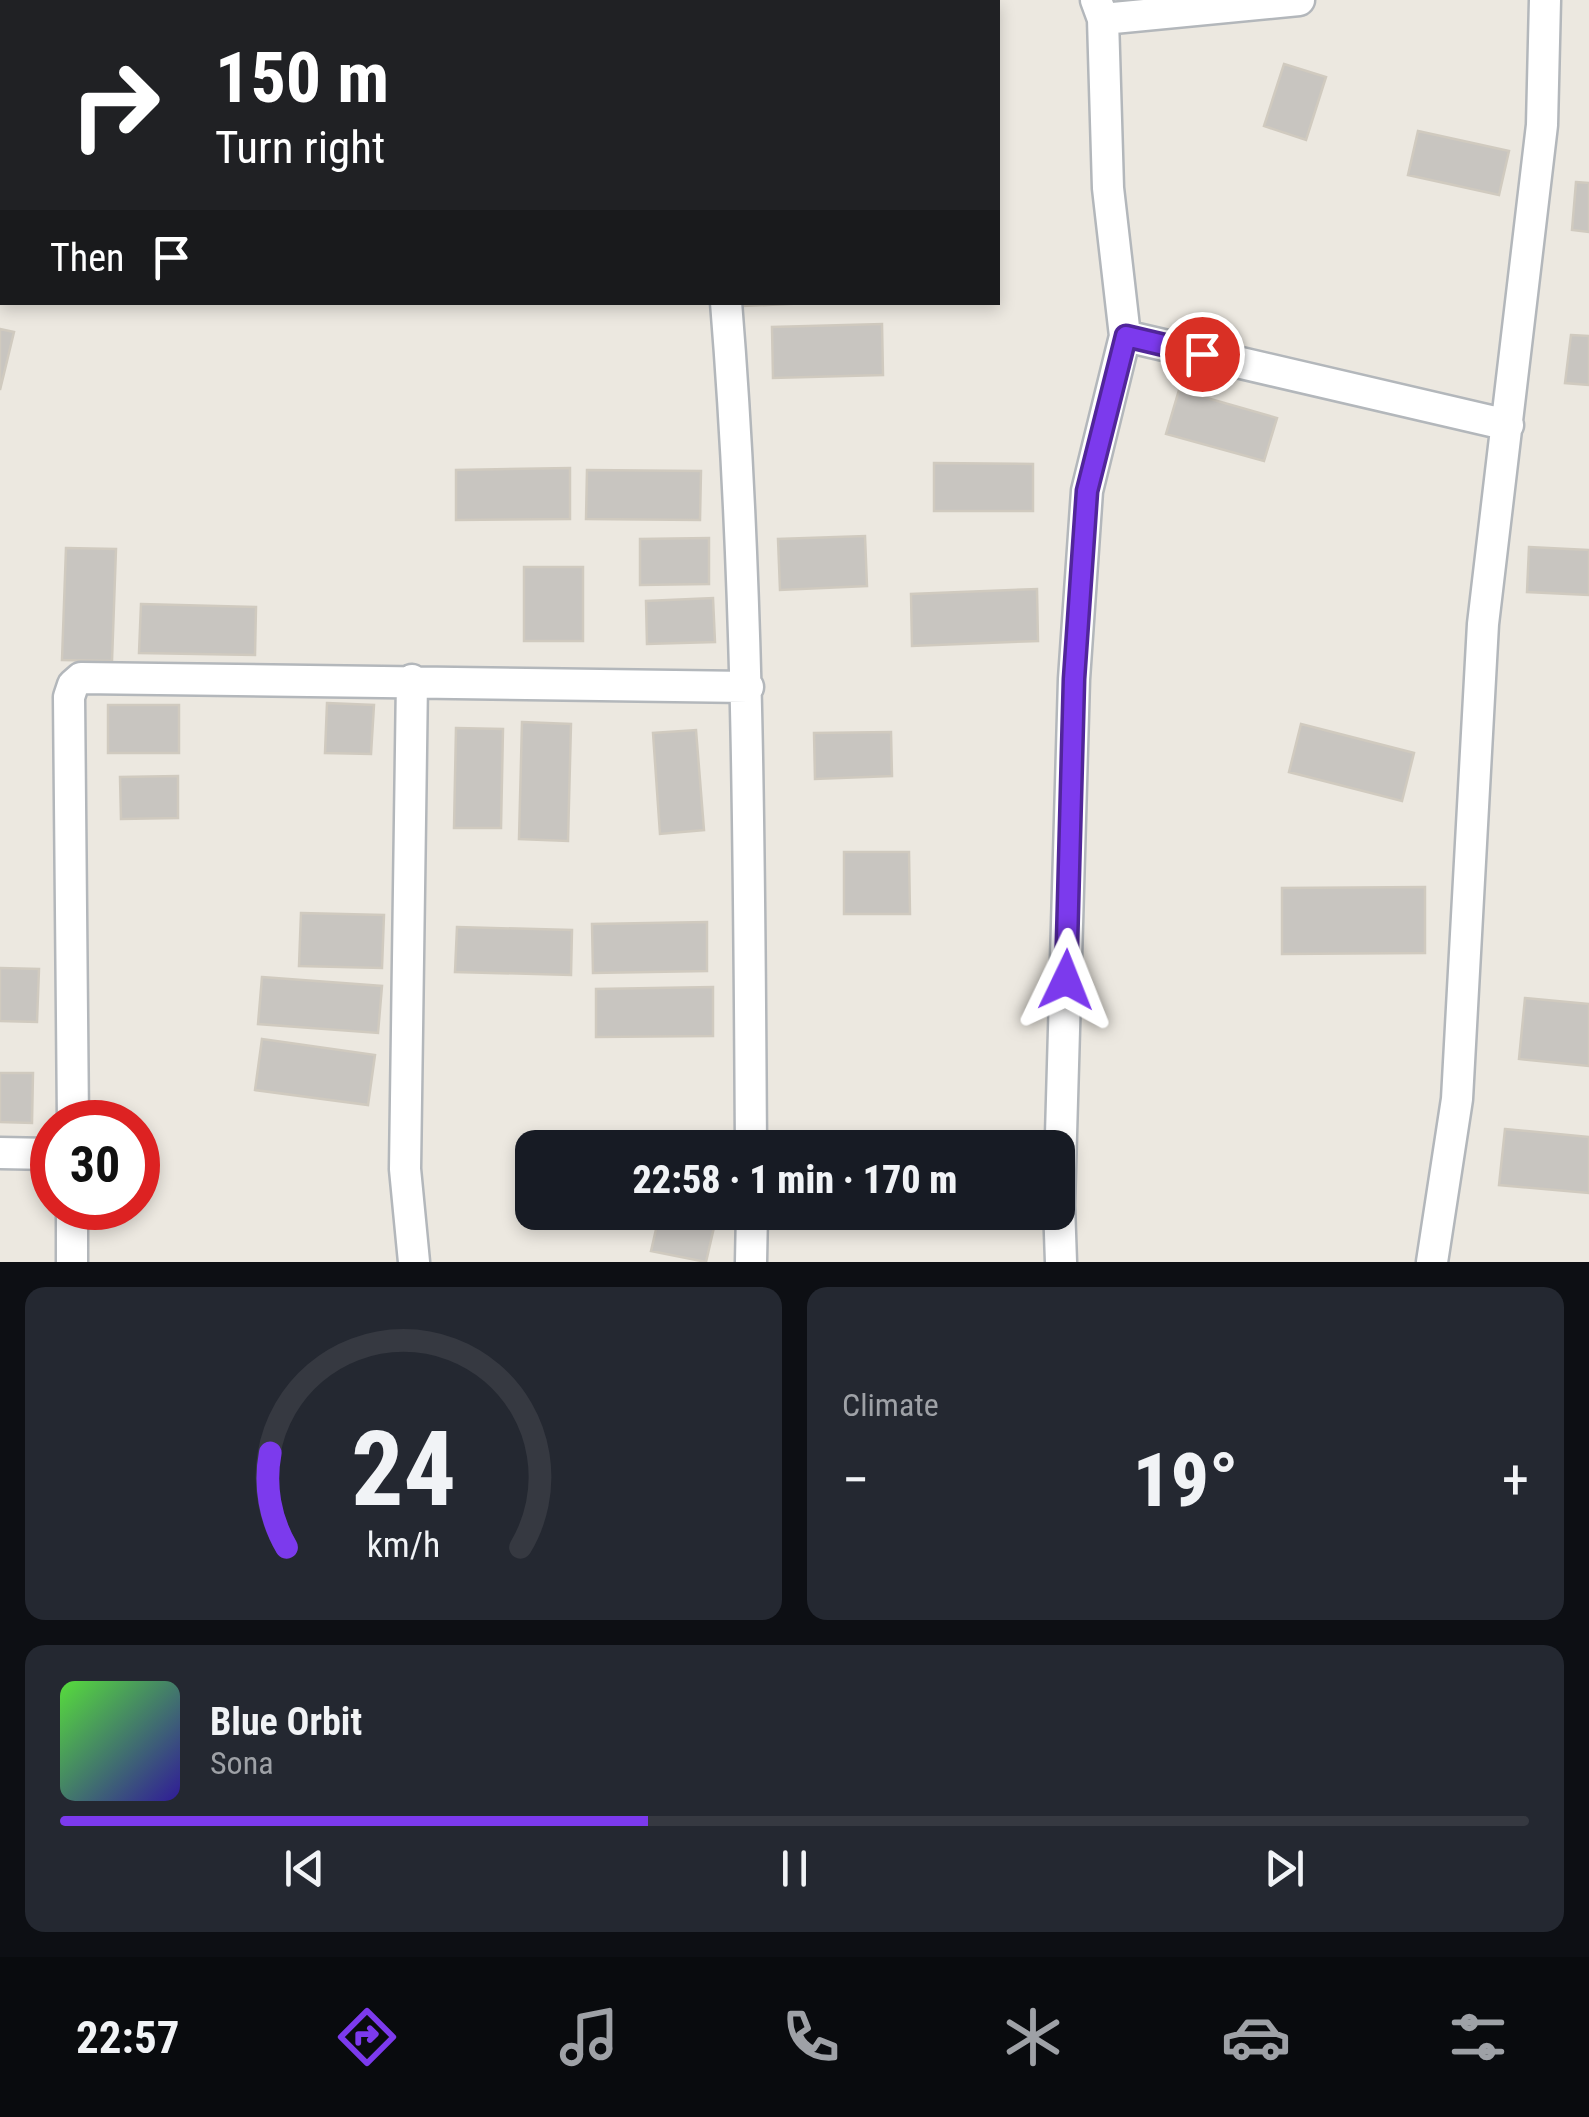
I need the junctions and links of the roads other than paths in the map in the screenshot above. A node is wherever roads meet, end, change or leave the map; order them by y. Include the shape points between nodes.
1 (1298, 0) edge
2 (1545, 0) edge
3 (1099, 10) edge
4 (726, 305) edge
5 (1126, 336) junction
6 (1508, 425) junction
7 (412, 680) junction
8 (748, 687) junction
9 (73, 1100) edge
10 (751, 1130) edge
11 (0, 1153) edge
12 (30, 1154) edge
13 (72, 1230) edge
14 (752, 1230) edge
15 (72, 1262) edge
16 (414, 1262) edge
17 (751, 1262) edge
18 (1061, 1262) edge
19 (1432, 1262) edge

1 - 3 street
2 - 6 street via 1542,125
3 - 5 street via 1108,188
4 - 8 street
5 - 6 street
5 - 18 street via 1087,491
6 - 19 street via 1483,624 1457,1099
7 - 8 street
7 - 9 street via 81,678 73,685
7 - 16 street via 405,1169
8 - 10 street
11 - 12 street
13 - 15 street
14 - 17 street

